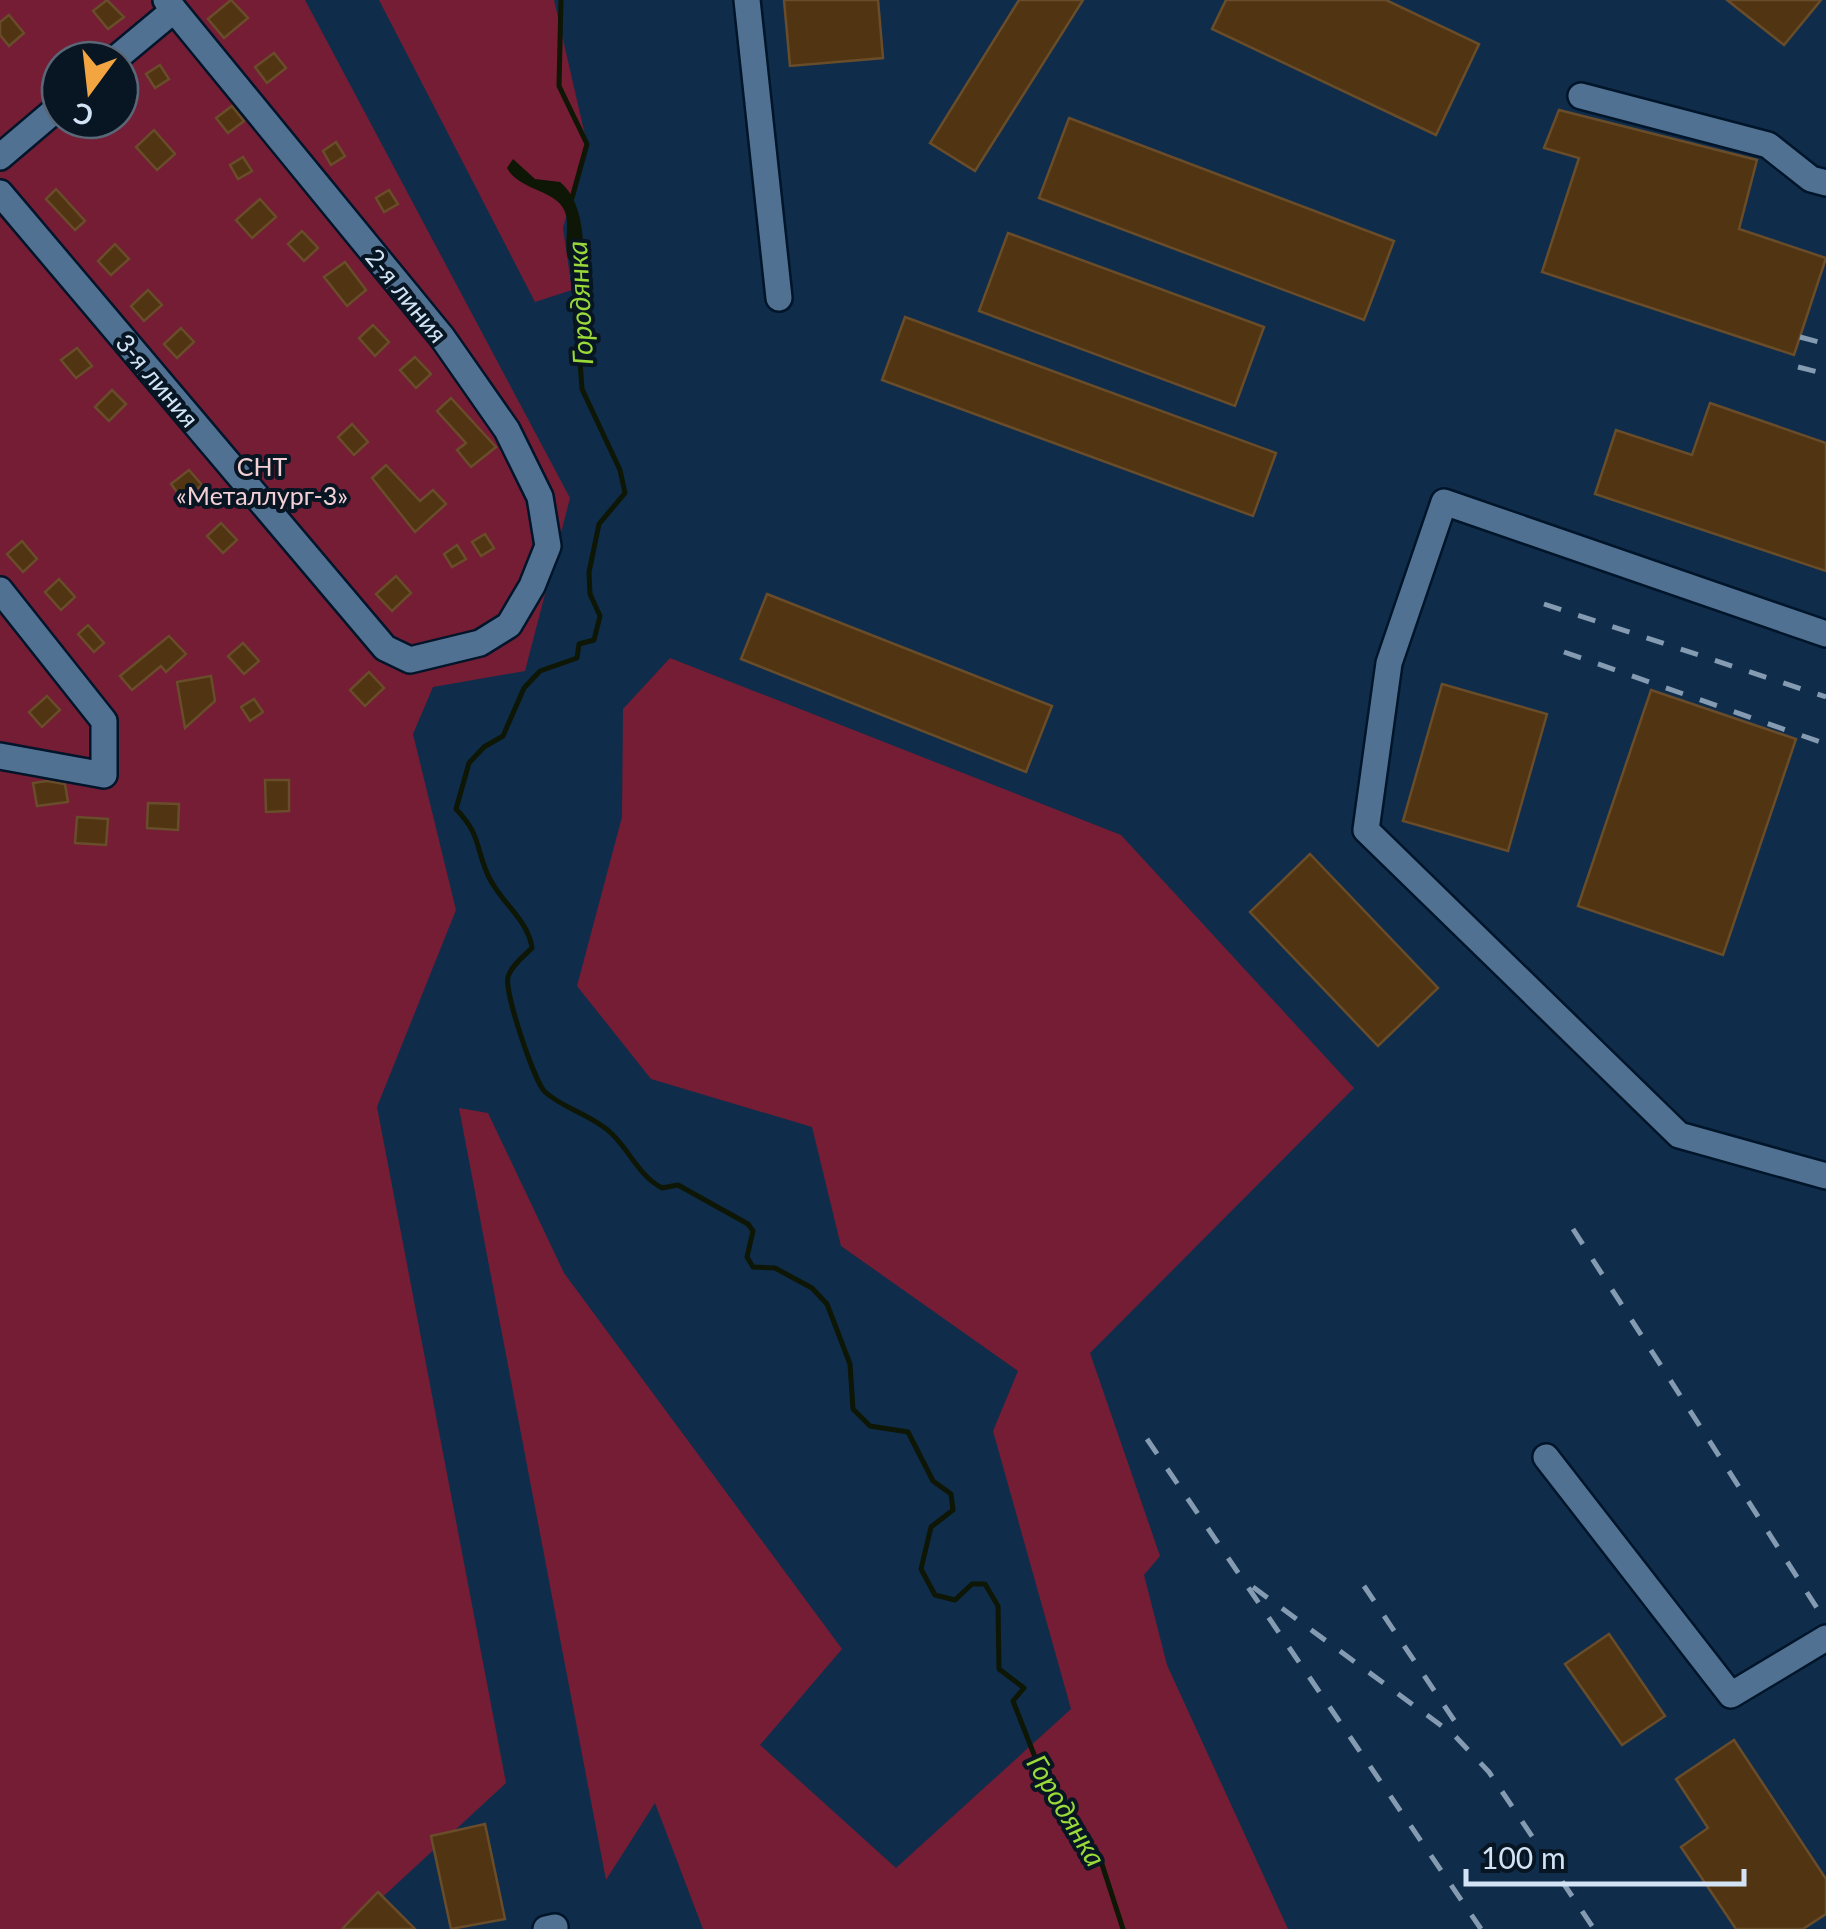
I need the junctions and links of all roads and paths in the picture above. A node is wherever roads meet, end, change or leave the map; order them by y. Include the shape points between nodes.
1 (748, 0) edge
2 (170, 5) edge
3 (134, 40) edge
4 (1581, 96) dead end
5 (40, 123) edge
6 (0, 157) edge
7 (1826, 183) edge
8 (0, 193) edge
9 (779, 298) dead end
10 (0, 590) edge
11 (509, 625) joint
12 (1826, 634) edge
13 (0, 756) edge
14 (1826, 1176) edge
15 (1546, 1457) dead end
16 (1826, 1638) edge

1 - 9 lane
2 - 3 lane
2 - 11 lane, 2-я линия via 442,337 507,430 540,497 548,546
4 - 7 lane via 1768,145 1810,179
5 - 6 lane
8 - 11 lane, 3-я линия via 384,648 410,660 480,644
10 - 13 lane via 104,722 104,774
12 - 14 lane via 1444,502 1390,663 1366,830 1679,1135
15 - 16 lane via 1731,1695

